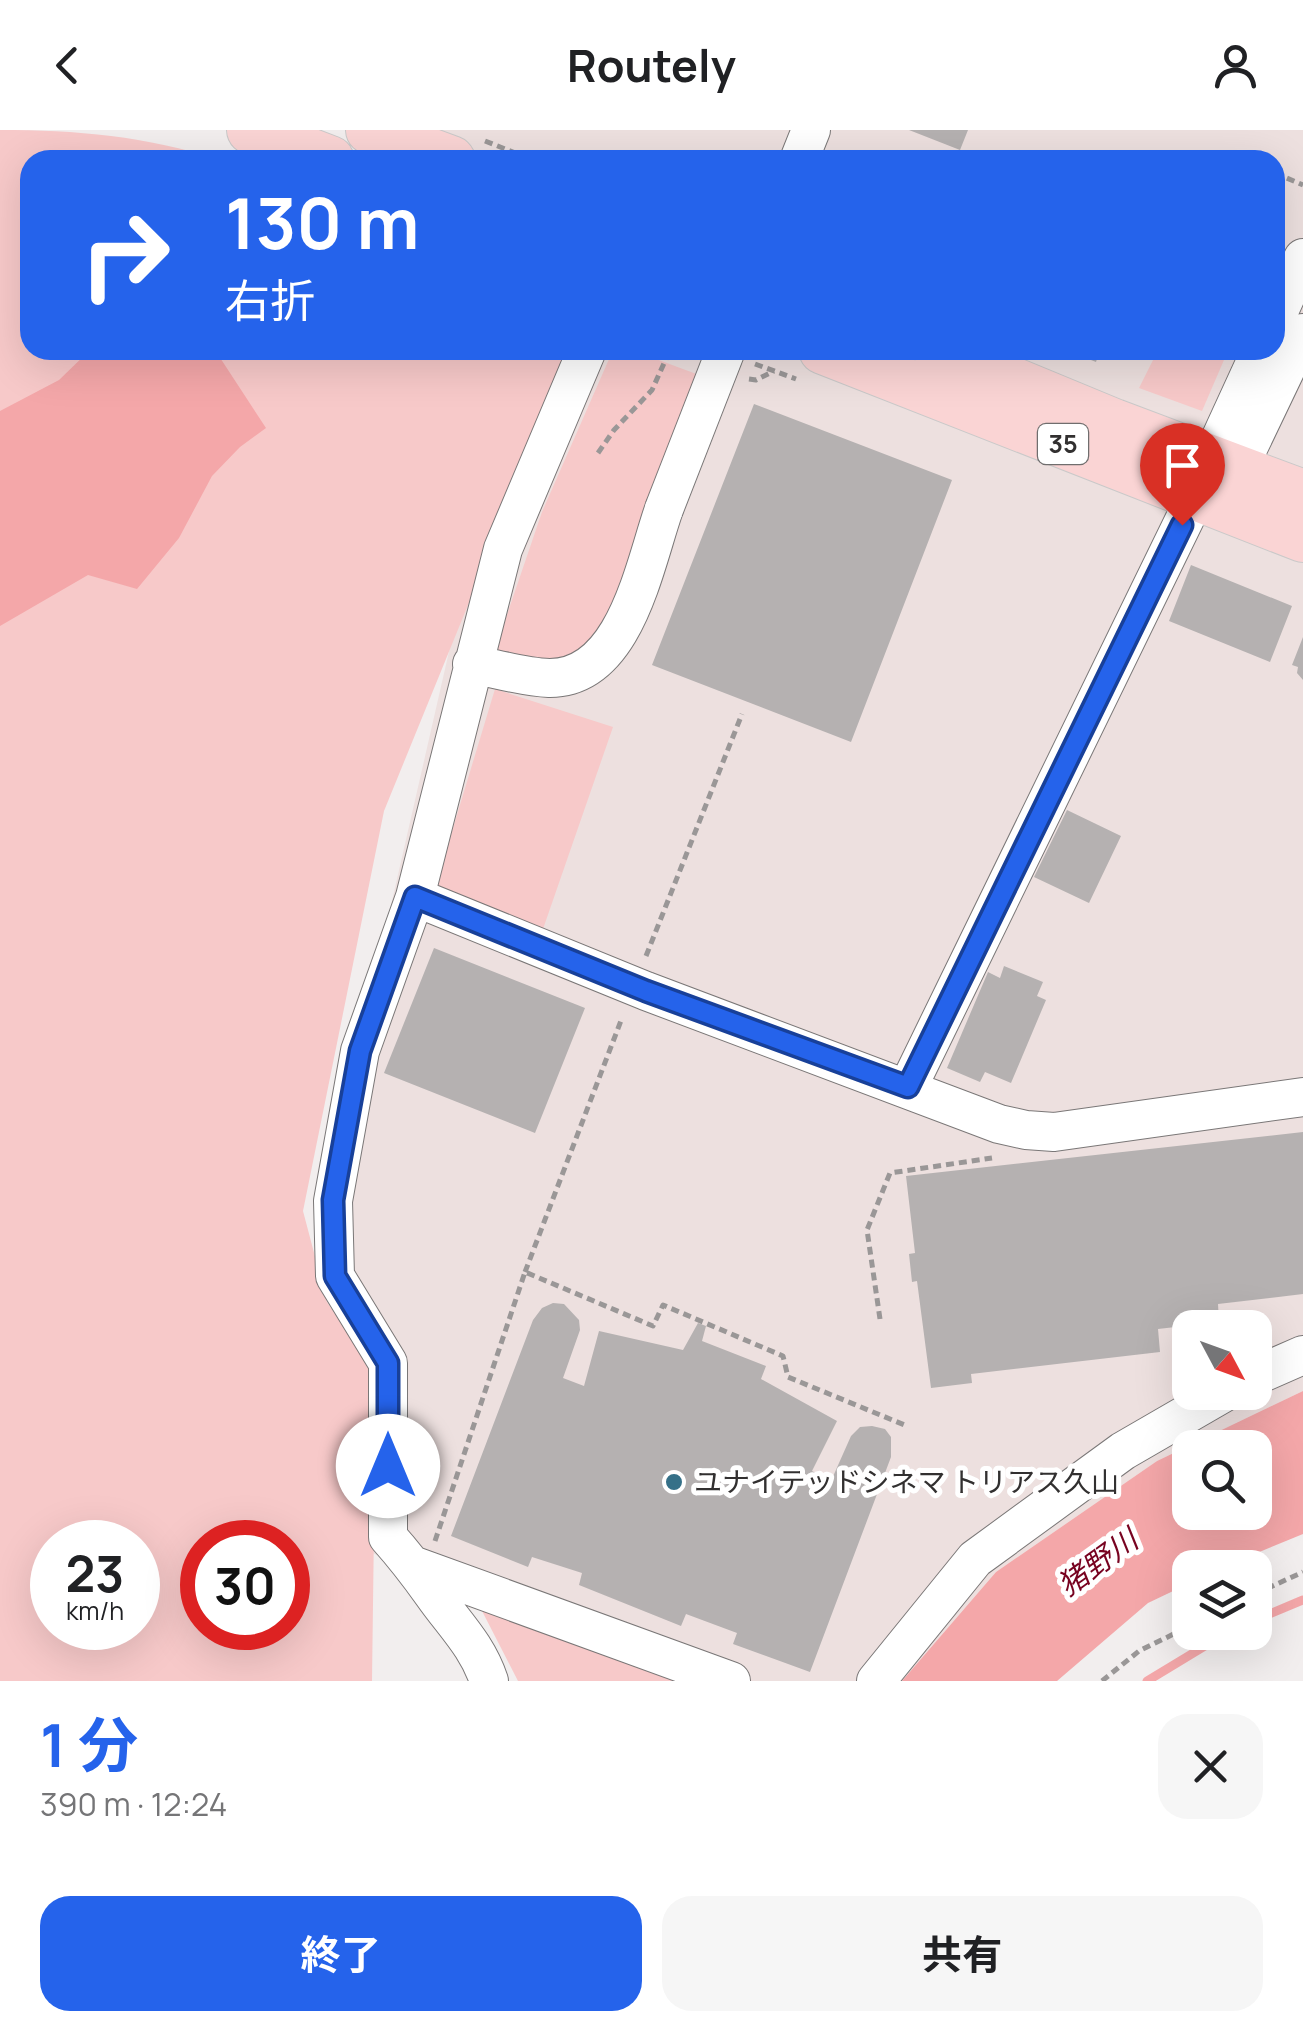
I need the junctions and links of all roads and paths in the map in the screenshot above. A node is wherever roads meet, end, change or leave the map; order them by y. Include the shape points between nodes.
1 (250, 130) edge
2 (423, 140) edge
3 (303, 150) edge
4 (478, 150) edge
5 (1303, 258) edge
6 (1285, 298) edge
7 (1303, 333) edge
8 (583, 360) edge
9 (666, 360) edge
10 (855, 360) edge
11 (959, 360) edge
12 (1257, 360) edge
13 (731, 363) edge
14 (774, 371) dead end
15 (598, 453) dead end
16 (1215, 475) junction
17 (1303, 494) edge
18 (1303, 538) edge
19 (472, 664) junction
20 (742, 714) dead end
21 (415, 897) junction
22 (634, 986) junction
23 (908, 1087) junction
24 (1303, 1098) edge
25 (907, 1168) dead end
26 (525, 1272) junction
27 (880, 1319) dead end
28 (1303, 1355) edge
29 (1272, 1369) edge
30 (1193, 1410) edge
31 (907, 1426) dead end
32 (420, 1568) junction
33 (1303, 1572) edge
34 (1272, 1586) edge
35 (1172, 1635) edge
36 (489, 1681) edge
37 (731, 1681) edge
38 (876, 1681) edge
39 (1102, 1681) edge

1 - 3 main road
2 - 4 path
5 - 6 street
7 - 16 street
8 - 19 street via 503,548
9 - 15 path via 652,390
10 - 16 main road, 35
11 - 16 main road, 35
12 - 16 street
13 - 14 path via 756,380
13 - 19 street, bridge via 664,509 621,633 603,657 580,673 550,678
16 - 17 main road, 35
16 - 18 main road, 35
16 - 23 street
19 - 21 street
20 - 22 path
21 - 22 street
21 - 32 street via 360,1051 333,1200 335,1276 388,1363 388,1538
22 - 23 street
22 - 26 path
23 - 24 street via 999,1124 1054,1132
25 - 27 path via 890,1172 866,1230
26 - 31 path via 654,1326 663,1304 783,1356 788,1378
26 - 32 path
28 - 29 street
30 - 38 street via 1123,1450 975,1559
32 - 36 street via 480,1656
32 - 37 street
33 - 34 path
35 - 39 path

